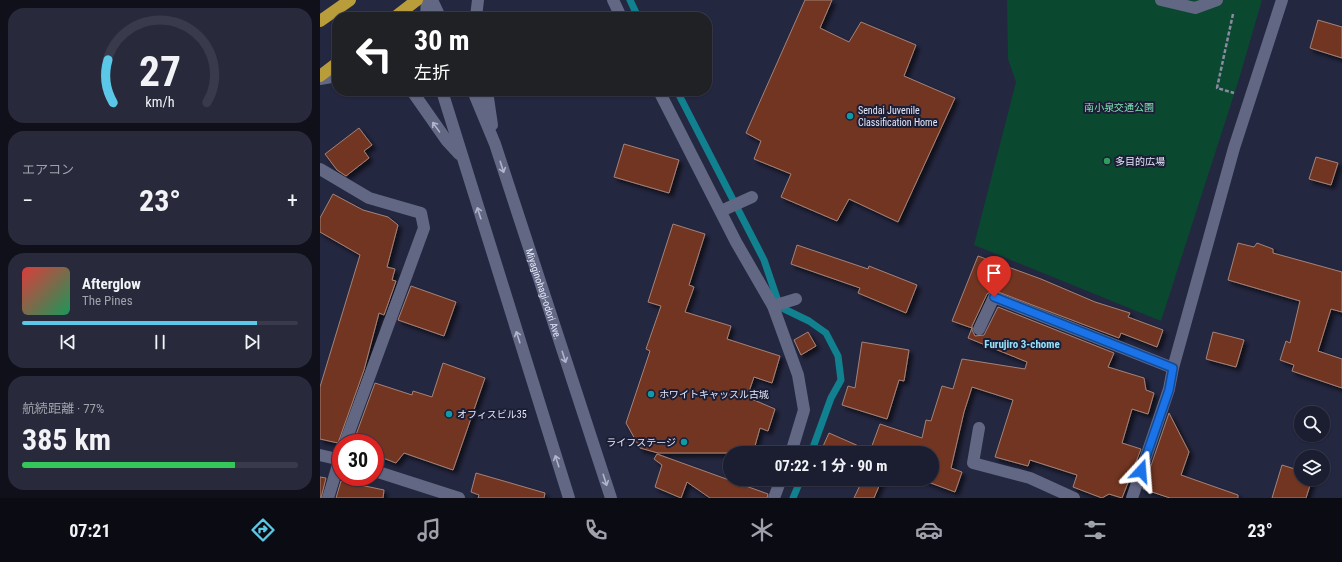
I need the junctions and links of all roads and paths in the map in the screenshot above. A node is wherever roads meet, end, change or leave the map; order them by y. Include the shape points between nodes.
1 (350, 0) edge
2 (417, 0) edge
3 (427, 0) edge
4 (432, 0) edge
5 (478, 0) edge
6 (613, 0) edge
7 (1161, 0) edge
8 (1217, 0) edge
9 (1282, 0) edge
10 (333, 12) edge
11 (401, 12) edge
12 (426, 12) edge
13 (438, 12) edge
14 (477, 12) edge
15 (619, 12) edge
16 (332, 13) edge
17 (1233, 14) dead end
18 (320, 21) edge
19 (332, 67) edge
20 (332, 76) edge
21 (320, 77) edge
22 (1238, 94) dead end
23 (416, 96) edge
24 (443, 96) edge
25 (475, 96) edge
26 (488, 96) edge
27 (662, 96) edge
28 (495, 144) junction
29 (461, 156) junction
30 (320, 169) edge
31 (752, 197) dead end
32 (720, 211) junction
33 (796, 300) dead end
34 (773, 306) junction
35 (979, 329) dead end
36 (1173, 368) junction
37 (979, 428) dead end
38 (348, 434) edge
39 (793, 446) edge
40 (320, 455) edge
41 (332, 457) edge
42 (384, 474) edge
43 (332, 485) edge
44 (778, 486) edge
45 (328, 498) edge
46 (459, 498) edge
47 (569, 498) edge
48 (611, 498) edge
49 (774, 498) edge
50 (1074, 498) edge
51 (1132, 498) edge

1 - 10 highway
2 - 11 highway
3 - 12 street
4 - 13 street
5 - 14 street
6 - 15 street
7 - 8 street via 1196,8
9 - 36 street via 1234,148
16 - 18 highway
17 - 22 path via 1217,88
19 - 21 highway
20 - 21 street
29 -> 23 street via 447,141
24 - 29 street
25 - 28 street, Miyaginohagi-odori Ave.
26 - 28 street
27 - 32 street
28 -> 48 street, Miyaginohagi-odori Ave.
47 -> 29 street
30 - 38 street via 369,198 421,213 424,228
31 - 32 street
32 - 34 street
33 - 34 street
34 - 39 street via 798,375 804,410
35 - 36 street via 994,297
36 - 51 street via 1169,390
37 - 50 street via 973,463 1030,478
40 - 41 street
42 - 46 street
43 - 45 street
44 - 49 street

